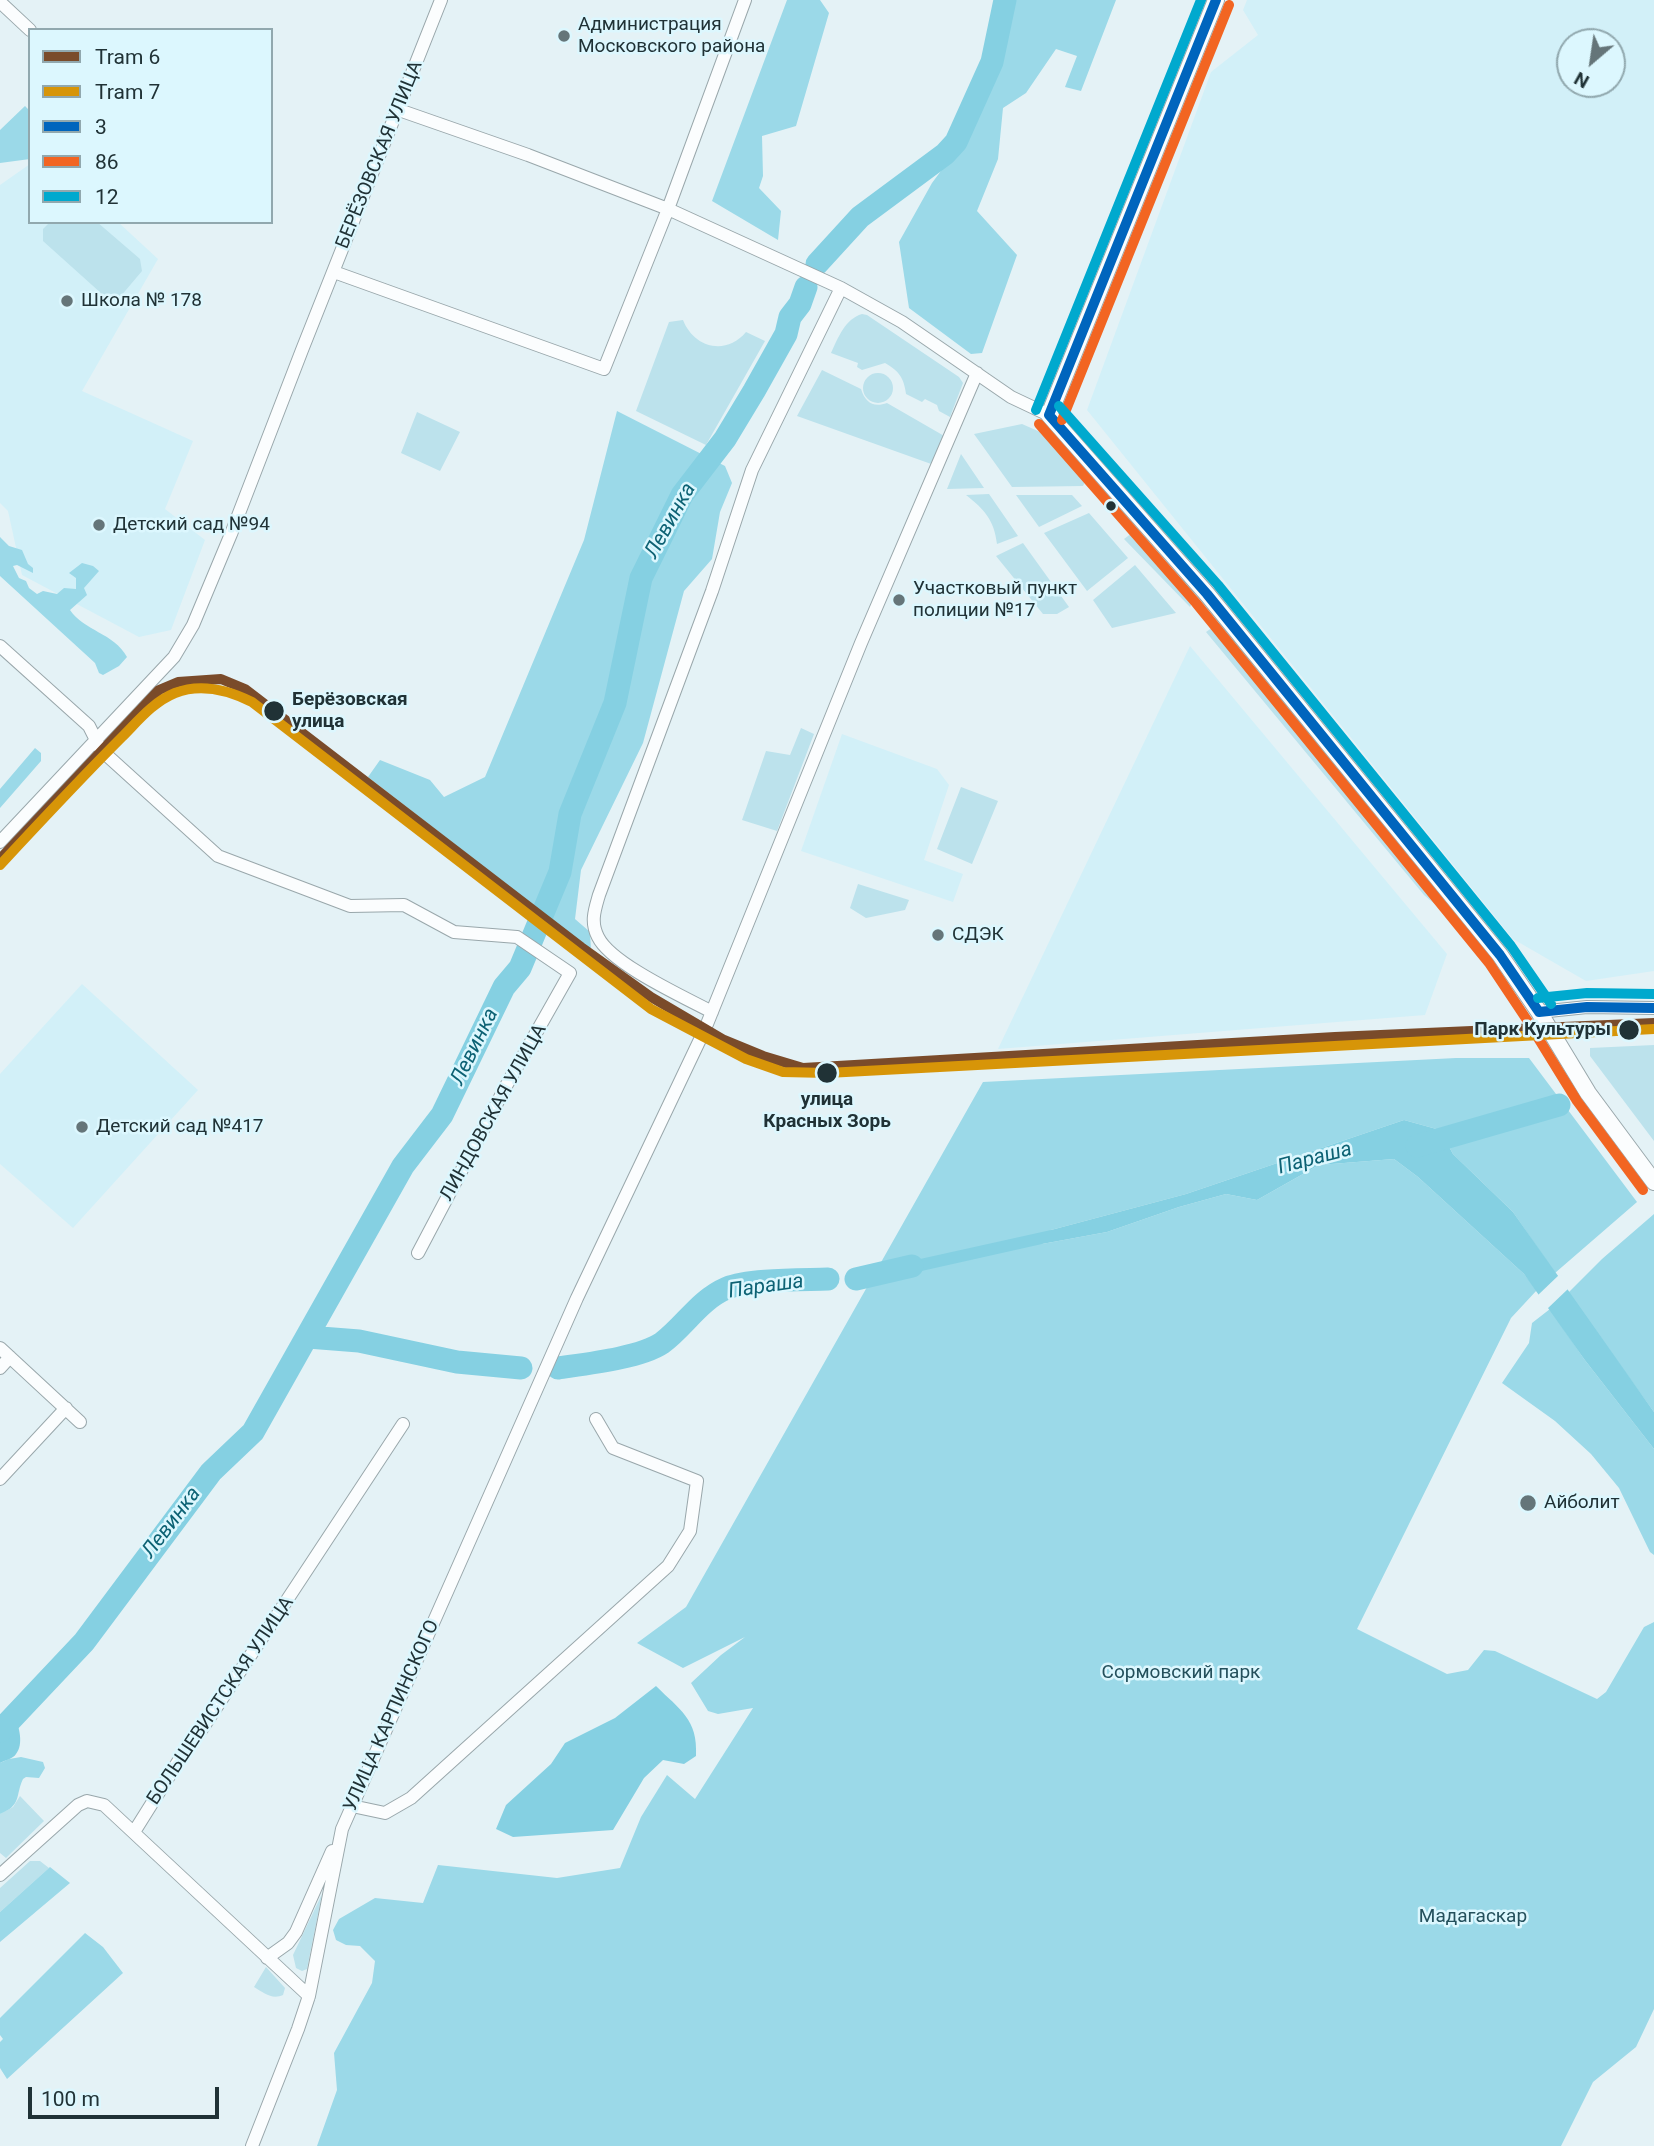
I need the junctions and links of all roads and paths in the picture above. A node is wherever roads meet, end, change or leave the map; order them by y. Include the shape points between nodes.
1 (441, 0) edge
2 (745, 0) edge
3 (1216, 0) edge
4 (0, 2) edge
5 (28, 28) edge
6 (399, 110) junction
7 (668, 209) junction
8 (334, 272) junction
9 (841, 288) junction
10 (977, 373) junction
11 (1049, 415) junction
12 (0, 646) edge
13 (95, 738) junction
14 (0, 842) edge
15 (1654, 1008) edge
16 (712, 1012) junction
17 (1539, 1012) junction
18 (1654, 1182) edge
19 (418, 1253) dead end
20 (5, 1352) edge
21 (0, 1368) edge
22 (66, 1408) junction
23 (596, 1419) dead end
24 (80, 1422) dead end
25 (403, 1424) dead end
26 (0, 1479) edge
27 (352, 1806) junction
28 (342, 1829) junction
29 (134, 1832) junction
30 (0, 1875) edge
31 (267, 1958) junction
32 (309, 1996) junction
33 (252, 2146) edge

1 - 6 street, БЕРЁЗОВСКАЯ УЛИЦА
2 - 7 street
3 - 11 main road
4 - 5 street
6 - 7 street
6 - 8 street, БЕРЁЗОВСКАЯ УЛИЦА
7 - 8 street via 604,369
7 - 9 street
8 - 13 street, БЕРЁЗОВСКАЯ УЛИЦА via 193,625 174,657
9 - 10 street
9 - 16 street via 752,470 592,918 598,938 610,952
10 - 11 street via 1011,397
10 - 16 street via 860,643
11 - 17 main road via 1207,594 1500,955
12 - 13 street via 89,726
13 - 14 street, БЕРЁЗОВСКАЯ УЛИЦА
13 - 19 street, ЛИНДОВСКАЯ УЛИЦА via 101,750 218,856 350,906 404,905 454,932 517,937 570,973
15 - 17 street
16 - 27 street, УЛИЦА КАРПИНСКОГО via 577,1298
17 - 18 main road via 1588,1093
20 - 21 street
20 - 22 street
22 - 24 street
22 - 26 street
23 - 27 street via 613,1448 697,1480 690,1531 667,1566 411,1798 385,1813
25 - 29 street, БОЛЬШЕВИСТСКАЯ УЛИЦА
27 - 28 street, УЛИЦА КАРПИНСКОГО
28 - 31 street via 296,1932
28 - 32 street, УЛИЦА КАРПИНСКОГО
29 - 30 street via 104,1805 88,1801
29 - 31 street
31 - 32 street
32 - 33 street, УЛИЦА КАРПИНСКОГО

